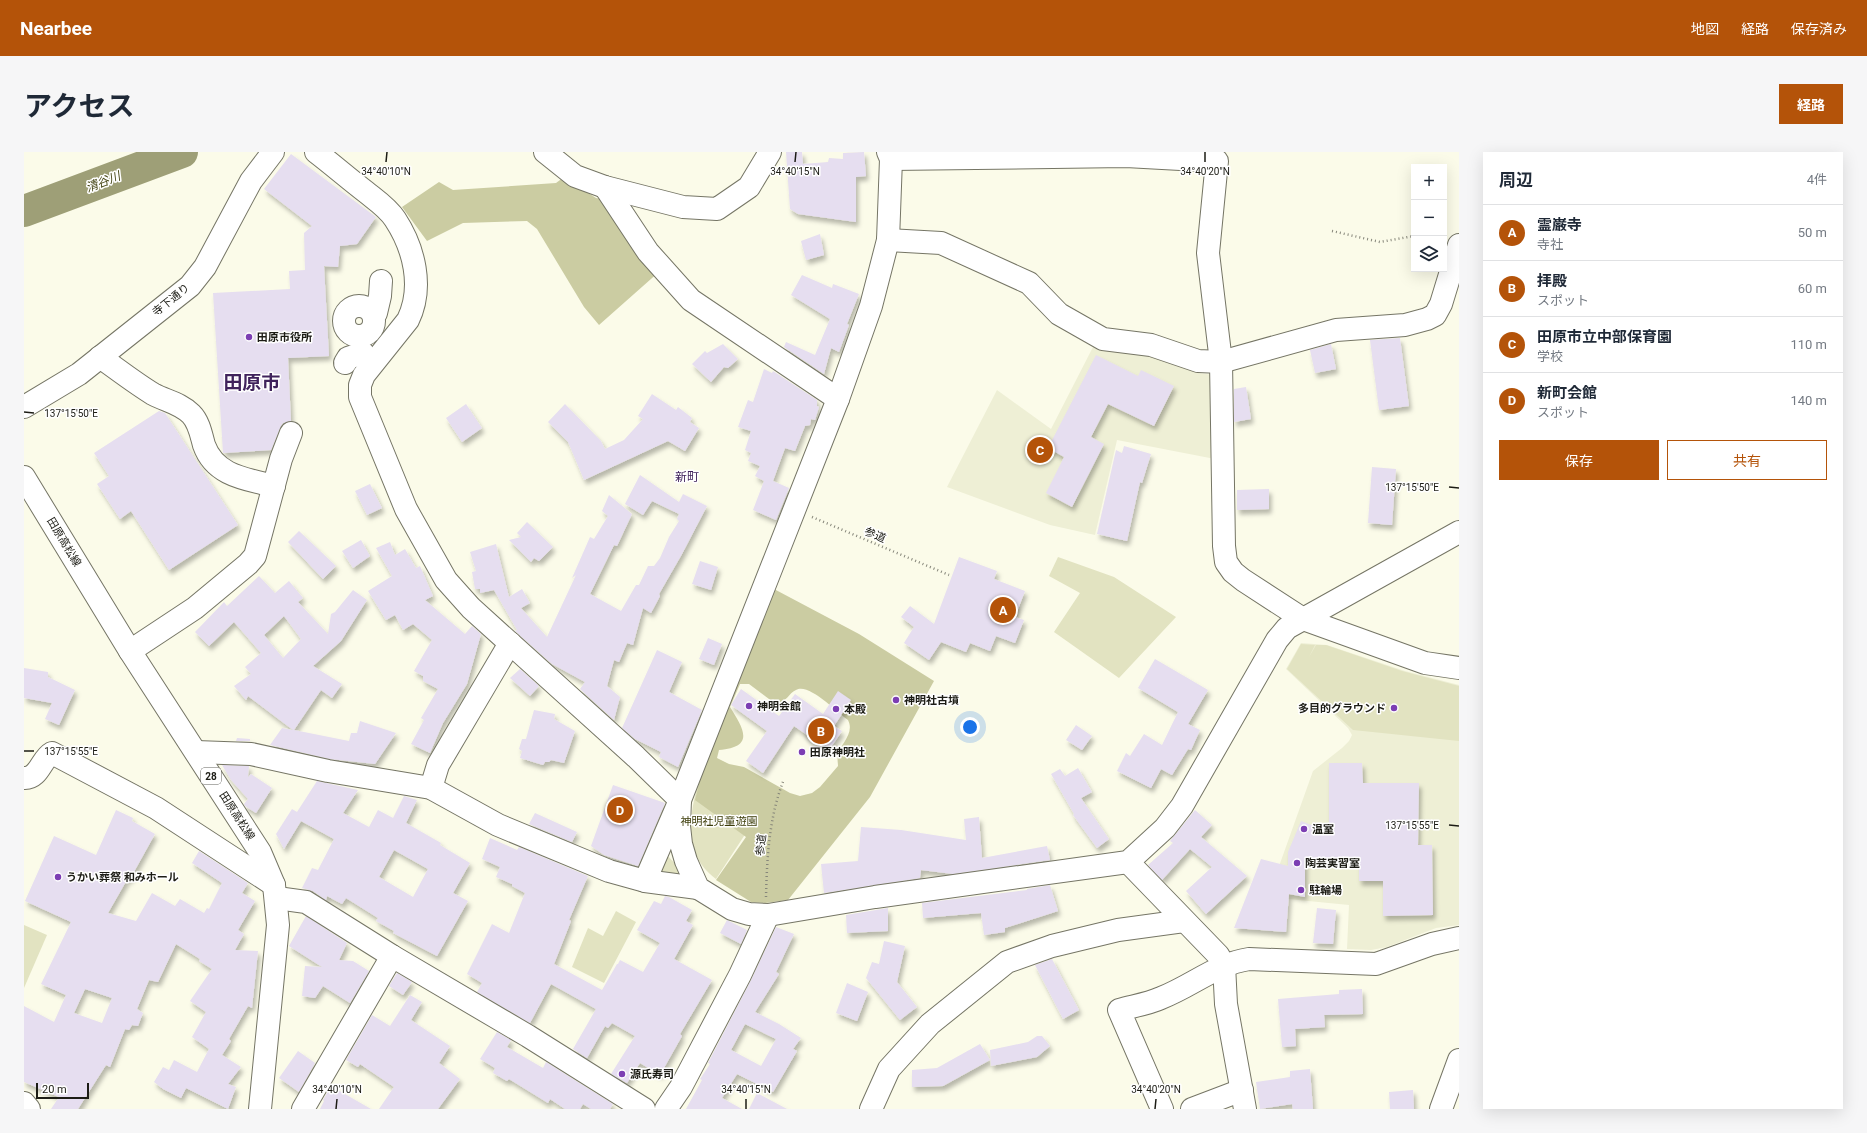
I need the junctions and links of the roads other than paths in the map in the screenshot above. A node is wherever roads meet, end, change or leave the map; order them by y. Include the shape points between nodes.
1 (273, 152) edge
2 (316, 152) edge
3 (545, 152) edge
4 (770, 152) edge
5 (1125, 154) edge
6 (890, 156) edge
7 (605, 187) junction
8 (888, 240) junction
9 (1459, 246) edge
10 (381, 282) dead end
11 (371, 311) junction
12 (398, 333) junction
13 (100, 357) junction
14 (361, 359) junction
15 (1221, 362) junction
16 (838, 399) junction
17 (24, 407) edge
18 (291, 433) dead end
19 (24, 477) edge
20 (274, 486) junction
21 (1459, 532) edge
22 (1303, 619) junction
23 (510, 643) junction
24 (130, 651) junction
25 (1459, 668) edge
26 (196, 752) junction
27 (24, 778) edge
28 (432, 788) junction
29 (680, 800) junction
30 (1128, 862) junction
31 (645, 882) junction
32 (698, 888) junction
33 (276, 891) junction
34 (768, 915) junction
35 (1184, 921) junction
36 (1459, 938) edge
37 (392, 956) junction
38 (1224, 965) junction
39 (1459, 1060) edge
40 (1243, 1099) edge
41 (24, 1103) edge
42 (29, 1109) edge
43 (260, 1109) edge
44 (303, 1109) edge
45 (644, 1109) edge
46 (666, 1109) edge
47 (871, 1109) edge
48 (1162, 1109) edge
49 (1192, 1109) edge
50 (1441, 1109) edge

1 - 13 street, 寺下通り via 251,181 205,267 190,286
2 - 12 street via 385,207 395,218 416,270 413,310
3 - 7 street via 575,176
4 - 7 street via 749,187 717,209 683,207
5 - 6 street
5 - 15 street via 1217,161 1208,254
6 - 8 street
7 - 16 street via 648,252 691,300
8 - 15 street via 941,243 1021,279 1029,283 1059,314 1103,339 1151,345 1198,361
8 - 16 street via 871,306
9 - 15 street via 1436,315 1405,325 1336,330
10 - 11 street via 380,296
11 - 12 street
11 - 14 street via 361,307 352,308 346,315 344,324 347,341
12 - 14 street
13 - 17 street, 寺下通り via 78,374
13 - 20 street via 153,394 179,405 191,414 198,425 208,453 221,469 235,476
14 - 23 street via 364,374 360,396 406,508 446,580 471,608
15 - 22 street via 1226,562 1243,580
16 - 29 street
18 - 20 street
19 - 24 street, 田原高松線 / 28
20 - 24 street via 257,551 248,564 195,608
21 - 22 street
22 - 25 street via 1426,662
22 - 30 street via 1287,628 1277,640 1182,806 1165,828
23 - 28 street via 438,765
23 - 29 street
24 - 26 street, 田原高松線 / 28
26 - 28 street via 251,754 328,771
26 - 33 street, 田原高松線 / 28 via 260,852
27 - 33 street via 34,776 47,755 52,753 156,808
28 - 31 street via 498,825 609,871
29 - 31 street
29 - 32 street via 681,844
30 - 34 street via 875,897
30 - 35 street
31 - 32 street
32 - 34 street via 732,909 749,914
33 - 37 street via 306,902
33 - 43 street, 田原高松線 / 28 via 278,925
34 - 46 street via 740,975 681,1087
35 - 38 street via 1218,955
35 - 47 street via 1118,930 1052,946 1006,962 930,1024 889,1069
36 - 38 street via 1432,944 1376,964 1249,959
37 - 44 street
37 - 45 street via 528,1036
38 - 40 street via 1226,1004
38 - 48 street via 1162,998 1119,1010
39 - 50 street
40 - 49 street
41 - 42 street

